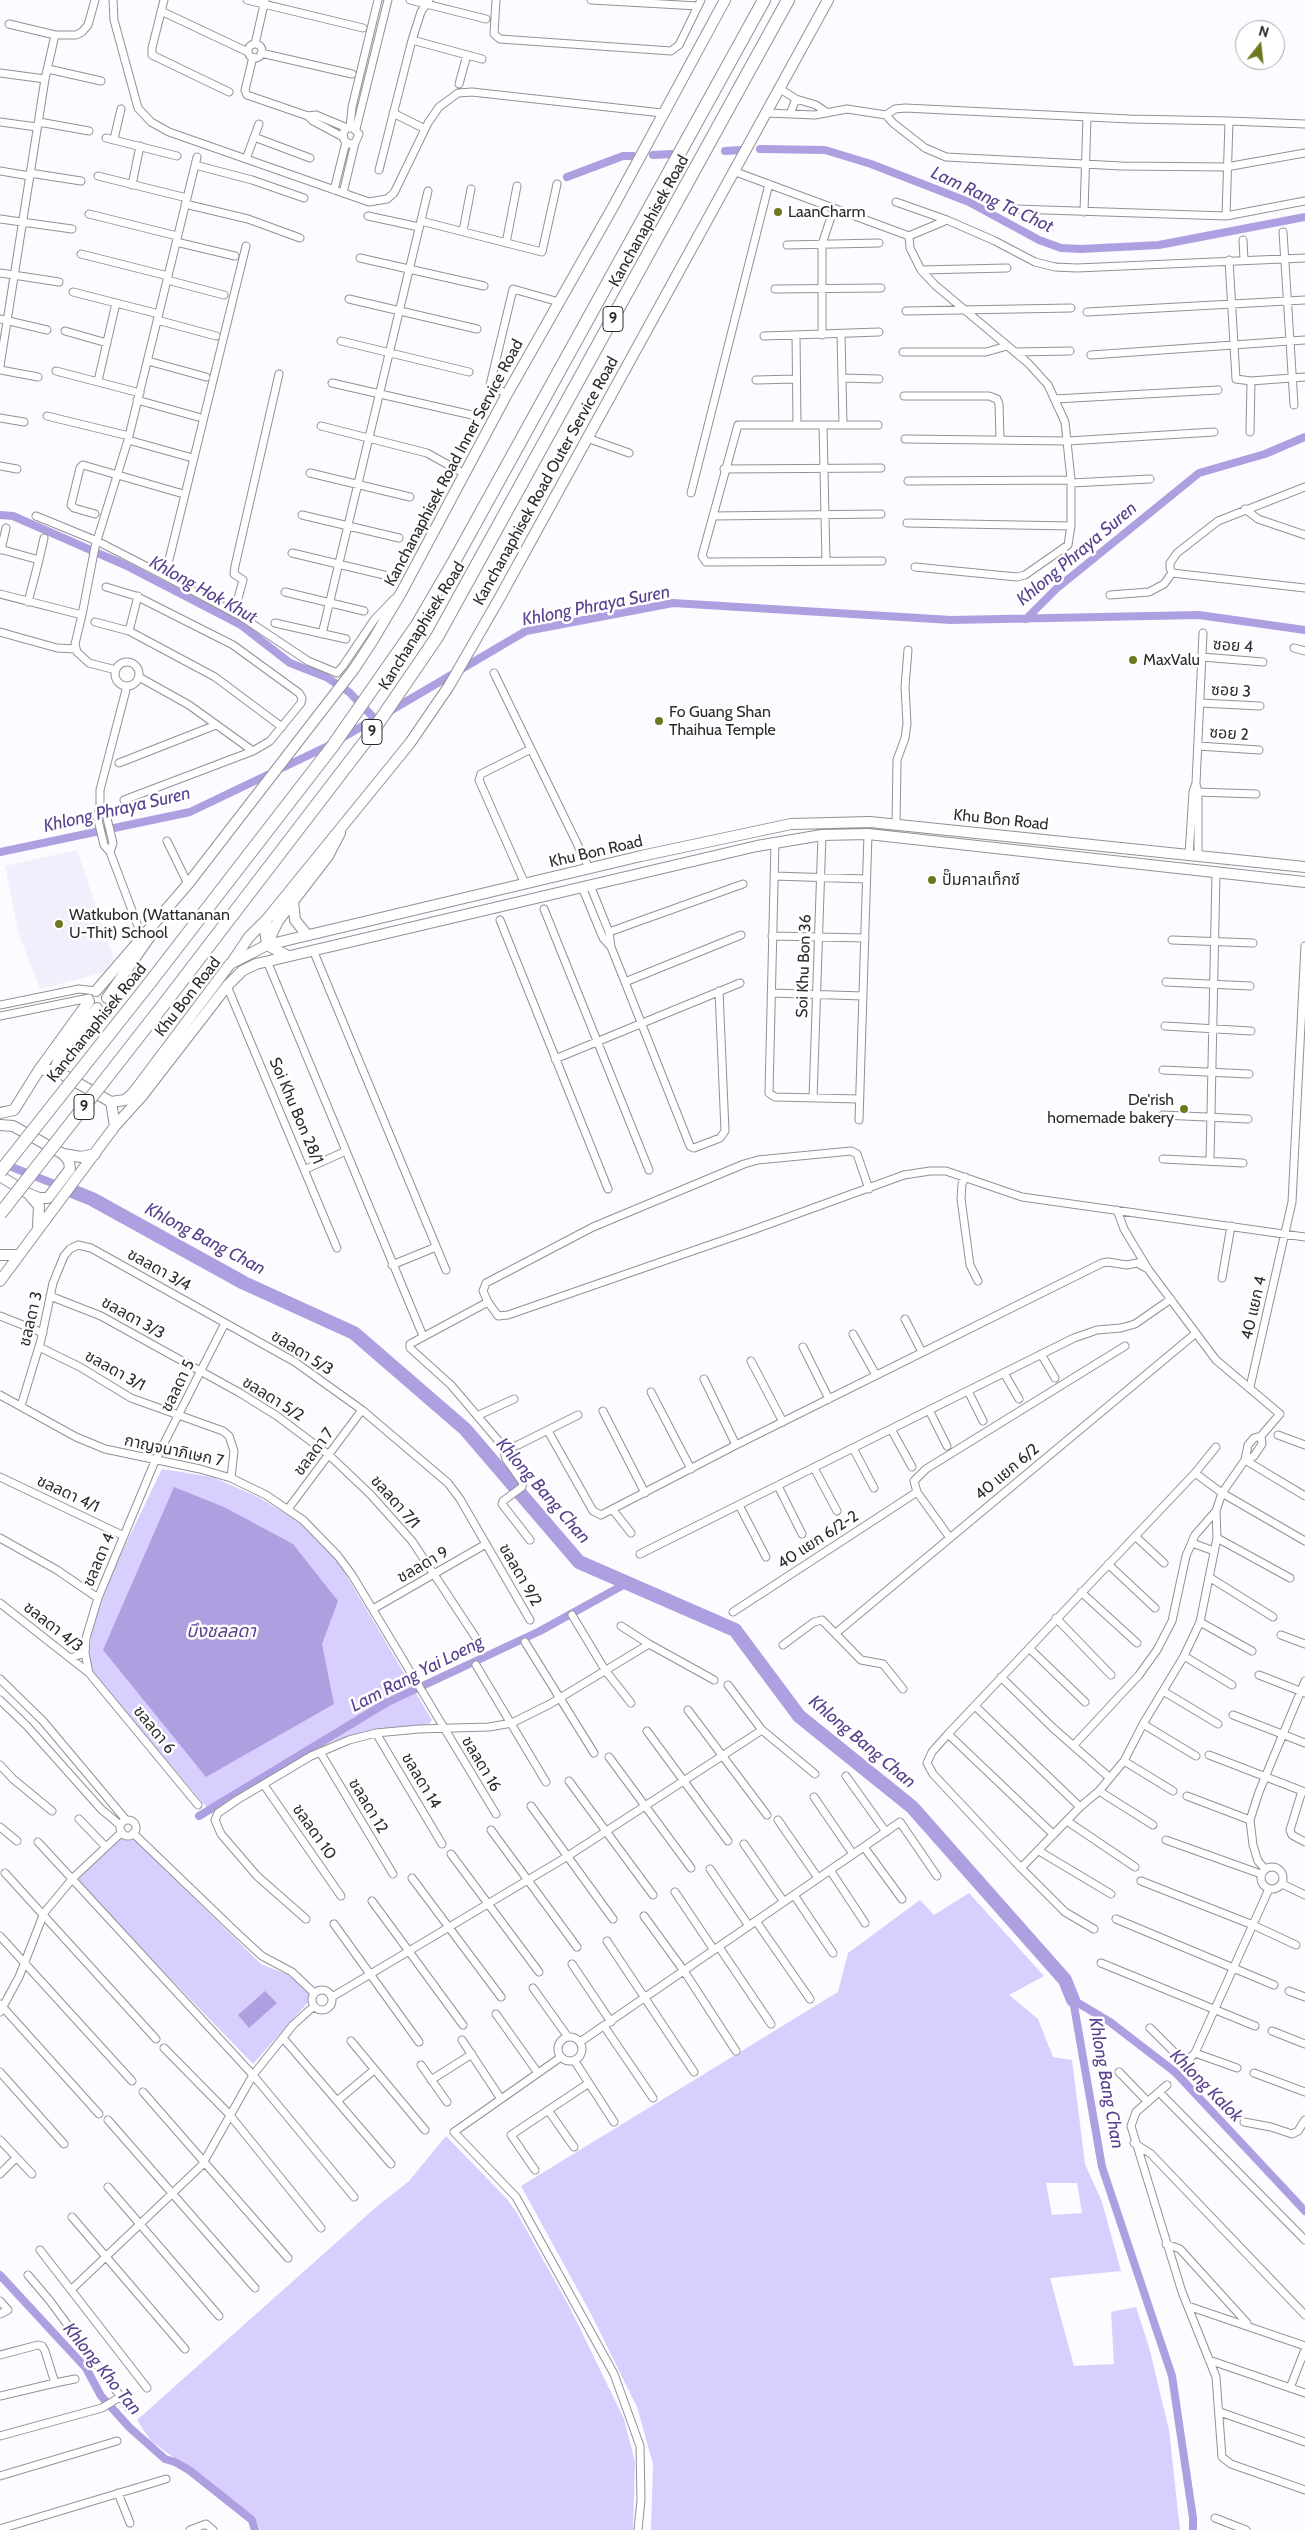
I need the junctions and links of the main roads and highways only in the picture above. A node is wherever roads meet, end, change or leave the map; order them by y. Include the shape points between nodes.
1 (725, 0) edge
2 (764, 0) edge
3 (788, 0) edge
4 (828, 0) edge
5 (340, 831) junction
6 (988, 834) junction
7 (986, 847) junction
8 (1305, 868) edge
9 (1305, 882) edge
10 (293, 901) junction
11 (165, 912) junction
12 (267, 918) junction
13 (307, 935) junction
14 (267, 945) junction
15 (288, 956) junction
16 (230, 964) junction
17 (256, 964) junction
18 (93, 999) junction
19 (39, 1070) junction
20 (55, 1070) junction
21 (111, 1102) junction
22 (14, 1110) junction
23 (0, 1113) edge
24 (0, 1125) edge
25 (13, 1126) junction
26 (115, 1126) junction
27 (62, 1154) junction
28 (95, 1154) junction
29 (0, 1172) edge
30 (0, 1176) edge
31 (72, 1176) junction
32 (29, 1194) junction
33 (57, 1196) junction
34 (0, 1214) edge
35 (38, 1226) junction
36 (18, 1255) junction
37 (0, 1256) edge
38 (0, 1280) edge

1 - 11 main road, Kanchanaphisek Road Inner Service Road via 373,640 354,669
2 - 29 highway, Kanchanaphisek Road / 9, bridge via 417,624 347,726 284,809
3 - 34 highway, Kanchanaphisek Road / 9, bridge via 437,637 304,824
4 - 5 main road, Kanchanaphisek Road Outer Service Road via 449,686 410,743
5 - 10 main road, Kanchanaphisek Road Outer Service Road via 328,856
5 - 12 main road, Kanchanaphisek Road Outer Service Road
6 - 7 main road
6 - 8 main road, Khu Bon Road
6 - 13 main road, Khu Bon Road via 870,822 791,824
7 - 9 main road, Khu Bon Road
7 - 15 main road, Khu Bon Road via 868,834 822,835 775,842
10 - 13 main road via 295,920
10 - 14 main road, Kanchanaphisek Road Outer Service Road via 278,921
11 - 18 main road, Kanchanaphisek Road Inner Service Road
11 - 18 main road, Kanchanaphisek Road Inner Service Road via 107,998 103,992
12 - 14 main road
12 - 16 main road, Kanchanaphisek Road Outer Service Road
13 - 14 main road, Khu Bon Road
14 - 15 main road
14 - 16 main road, Khu Bon Road
14 - 17 main road, Kanchanaphisek Road Outer Service Road
15 - 17 main road, Khu Bon Road
16 - 21 main road, Khu Bon Road via 133,1093 125,1100
17 - 26 main road, Khu Bon Road via 242,971 227,986
18 - 19 main road, Kanchanaphisek Road Inner Service Road
18 - 20 main road, Kanchanaphisek Road Inner Service Road via 61,1051
19 - 20 main road
19 - 22 main road
20 - 21 main road
21 - 26 main road
22 - 23 main road
22 - 25 main road
24 - 25 main road
25 - 27 main road
26 - 28 main road, Khu Bon Road
27 - 28 main road via 81,1157
27 - 31 main road via 70,1165
28 - 31 main road
30 - 32 main road
31 - 33 main road
32 - 33 main road via 44,1199
32 - 35 main road via 39,1206
33 - 35 main road
35 - 36 main road
36 - 37 main road
36 - 38 main road

